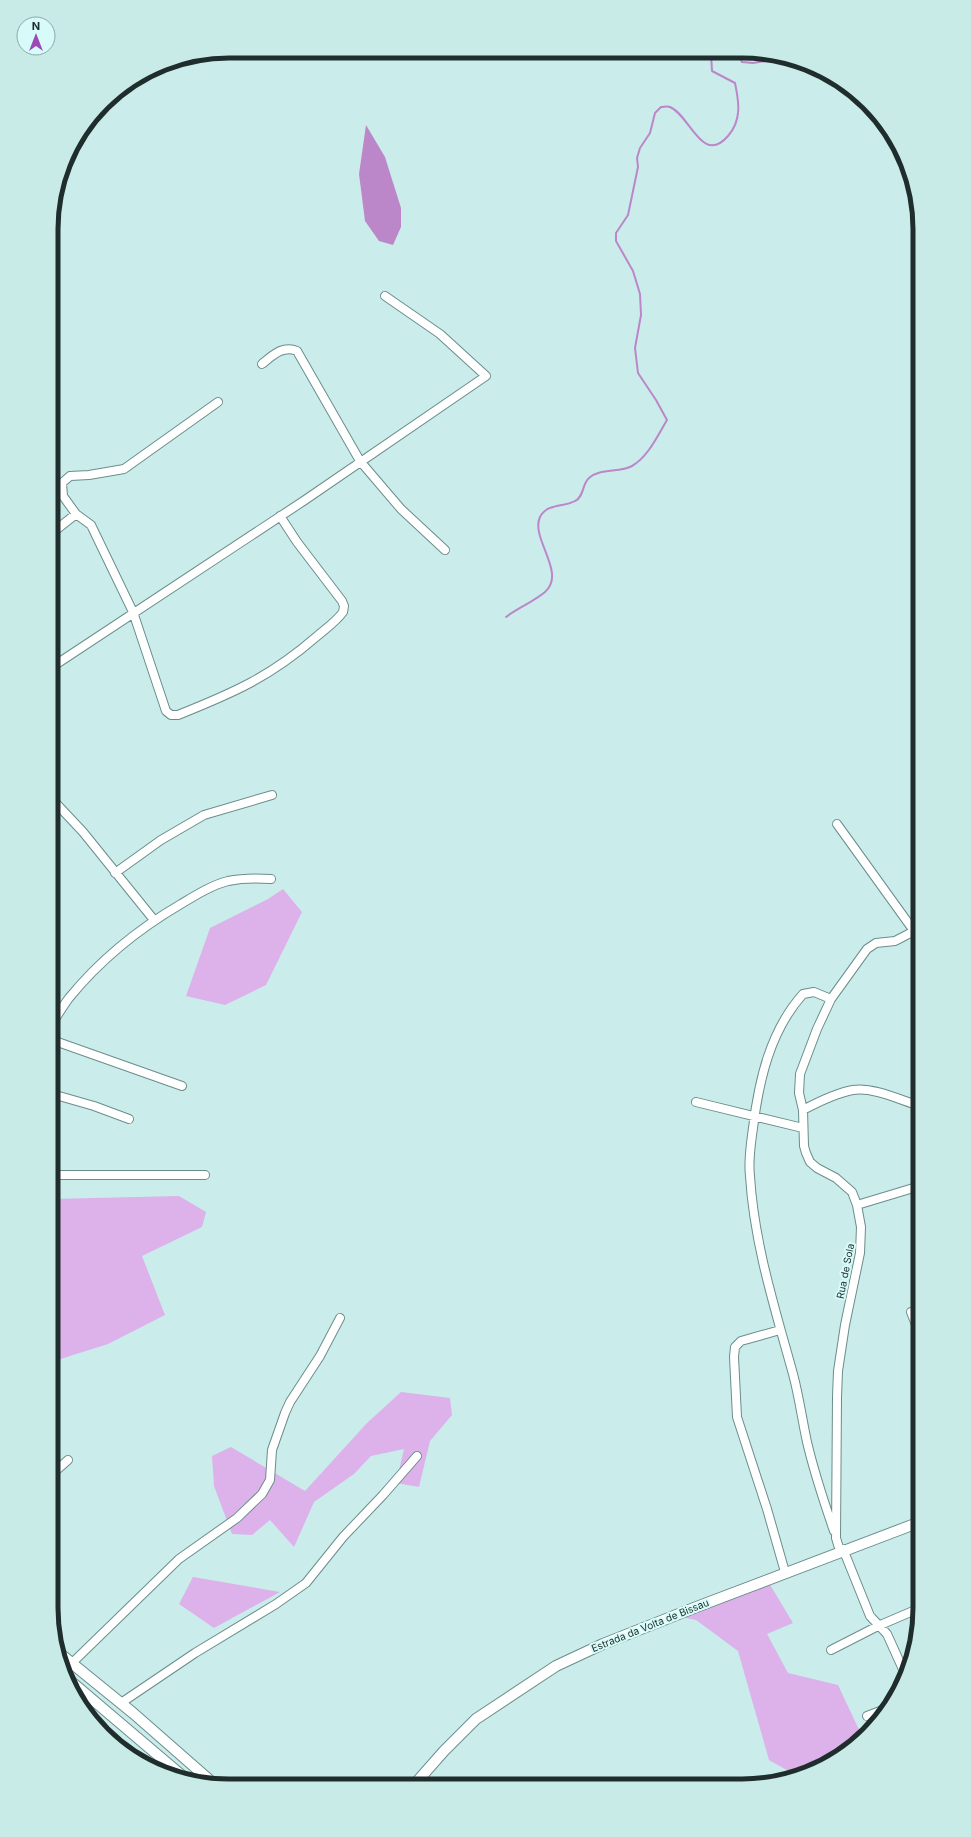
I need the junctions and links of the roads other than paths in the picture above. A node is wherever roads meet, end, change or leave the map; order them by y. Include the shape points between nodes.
1 (385, 296) dead end
2 (262, 364) dead end
3 (218, 402) dead end
4 (360, 461) junction
5 (76, 514) junction
6 (280, 516) junction
7 (58, 529) edge
8 (445, 550) dead end
9 (133, 612) junction
10 (58, 662) edge
11 (272, 795) dead end
12 (58, 805) edge
13 (837, 824) dead end
14 (115, 873) junction
15 (271, 879) dead end
16 (154, 920) junction
17 (913, 925) edge
18 (913, 932) edge
19 (831, 998) junction
20 (58, 1014) edge
21 (58, 1042) edge
22 (182, 1086) dead end
23 (58, 1096) edge
24 (696, 1102) dead end
25 (913, 1104) edge
26 (803, 1110) junction
27 (755, 1115) junction
28 (130, 1119) dead end
29 (803, 1128) junction
30 (205, 1174) dead end
31 (58, 1175) edge
32 (913, 1188) edge
33 (857, 1205) junction
34 (911, 1312) dead end
35 (913, 1317) edge
36 (340, 1318) dead end
37 (780, 1330) junction
38 (417, 1456) dead end
39 (68, 1460) dead end
40 (58, 1469) edge
41 (913, 1525) edge
42 (836, 1538) junction
43 (842, 1550) junction
44 (785, 1572) junction
45 (913, 1611) edge
46 (878, 1626) junction
47 (831, 1650) dead end
48 (65, 1657) edge
49 (72, 1662) junction
50 (902, 1667) edge
51 (77, 1687) edge
52 (121, 1703) junction
53 (878, 1712) edge
54 (868, 1716) dead end
55 (176, 1771) edge
56 (207, 1778) edge
57 (419, 1779) edge

1 - 4 street via 440,334 486,376
2 - 4 street via 281,350 290,348 297,351
3 - 5 street via 124,469 70,476 62,483 63,496
4 - 6 street
4 - 8 street via 401,509
5 - 7 street
5 - 9 street via 91,525
6 - 9 street
6 - 9 street via 296,542 342,601 344,609 342,614 275,670 226,696 178,715 171,715 166,711
9 - 10 street
11 - 14 street via 204,815 161,840
12 - 14 street
13 - 17 street
14 - 16 street
15 - 16 street via 228,881 214,886
16 - 20 street via 89,977
18 - 19 street, Rua de Sola via 895,941 876,943 866,949
19 - 26 street, Rua de Sola via 800,1074 799,1093
19 - 27 street via 807,992 793,1006 766,1059
21 - 22 street
23 - 28 street
24 - 27 street
25 - 26 street via 859,1090 844,1092
26 - 29 street, Rua de Sola
27 - 29 street
27 - 37 street via 749,1171 761,1248
29 - 33 street, Rua de Sola via 804,1146 810,1162 846,1185
30 - 31 street
32 - 33 street
33 - 42 street, Rua de Sola via 861,1227 860,1253 844,1325 838,1371
34 - 35 street
36 - 49 street via 288,1408 272,1450 270,1480 262,1494 237,1518 179,1559
37 - 42 street via 793,1373 814,1471
37 - 44 street via 741,1341 735,1347 734,1357 737,1417
38 - 52 street via 343,1537 306,1583
39 - 40 street
41 - 43 main road, Estrada da Volta de Bissau
42 - 43 street, Rua de Sola
43 - 44 main road, Estrada da Volta de Bissau
43 - 46 street, Rua de Sola via 870,1616
44 - 57 main road, Estrada da Volta de Bissau via 603,1644 556,1666 476,1719
45 - 46 street
46 - 47 street
46 - 50 street, Rua de Sola via 893,1644
48 - 49 main road
49 - 52 main road
51 - 55 main road
52 - 56 main road
53 - 54 street

